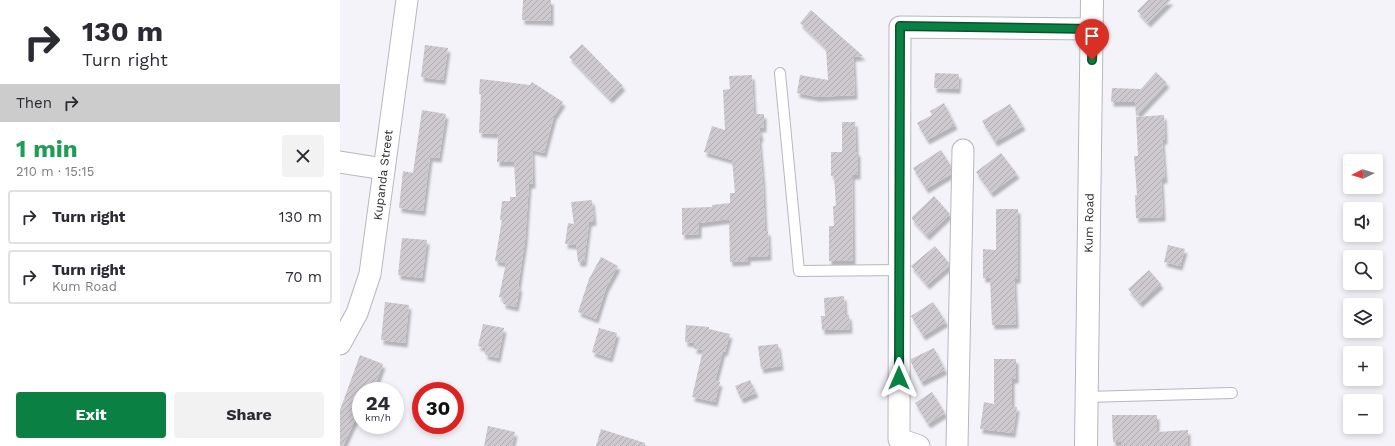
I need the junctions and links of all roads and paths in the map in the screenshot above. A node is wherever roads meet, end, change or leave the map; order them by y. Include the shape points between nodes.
1 (407, 0) edge
2 (1092, 0) edge
3 (1093, 29) junction
4 (780, 73) dead end
5 (963, 150) dead end
6 (340, 162) edge
7 (384, 169) junction
8 (900, 270) junction
9 (340, 344) edge
10 (1232, 393) dead end
11 (1086, 397) junction
12 (897, 442) edge
13 (920, 446) edge
14 (957, 446) edge
15 (1086, 446) edge

1 - 7 street, Kupanda Street
2 - 3 street, Kum Road
3 - 8 street via 900,26
3 - 11 street, Kum Road
4 - 8 lane via 799,271
5 - 14 street
6 - 7 street
7 - 9 street, Kupanda Street via 370,274 356,313
8 - 12 street
10 - 11 lane
11 - 15 street, Kum Road
12 - 13 street

